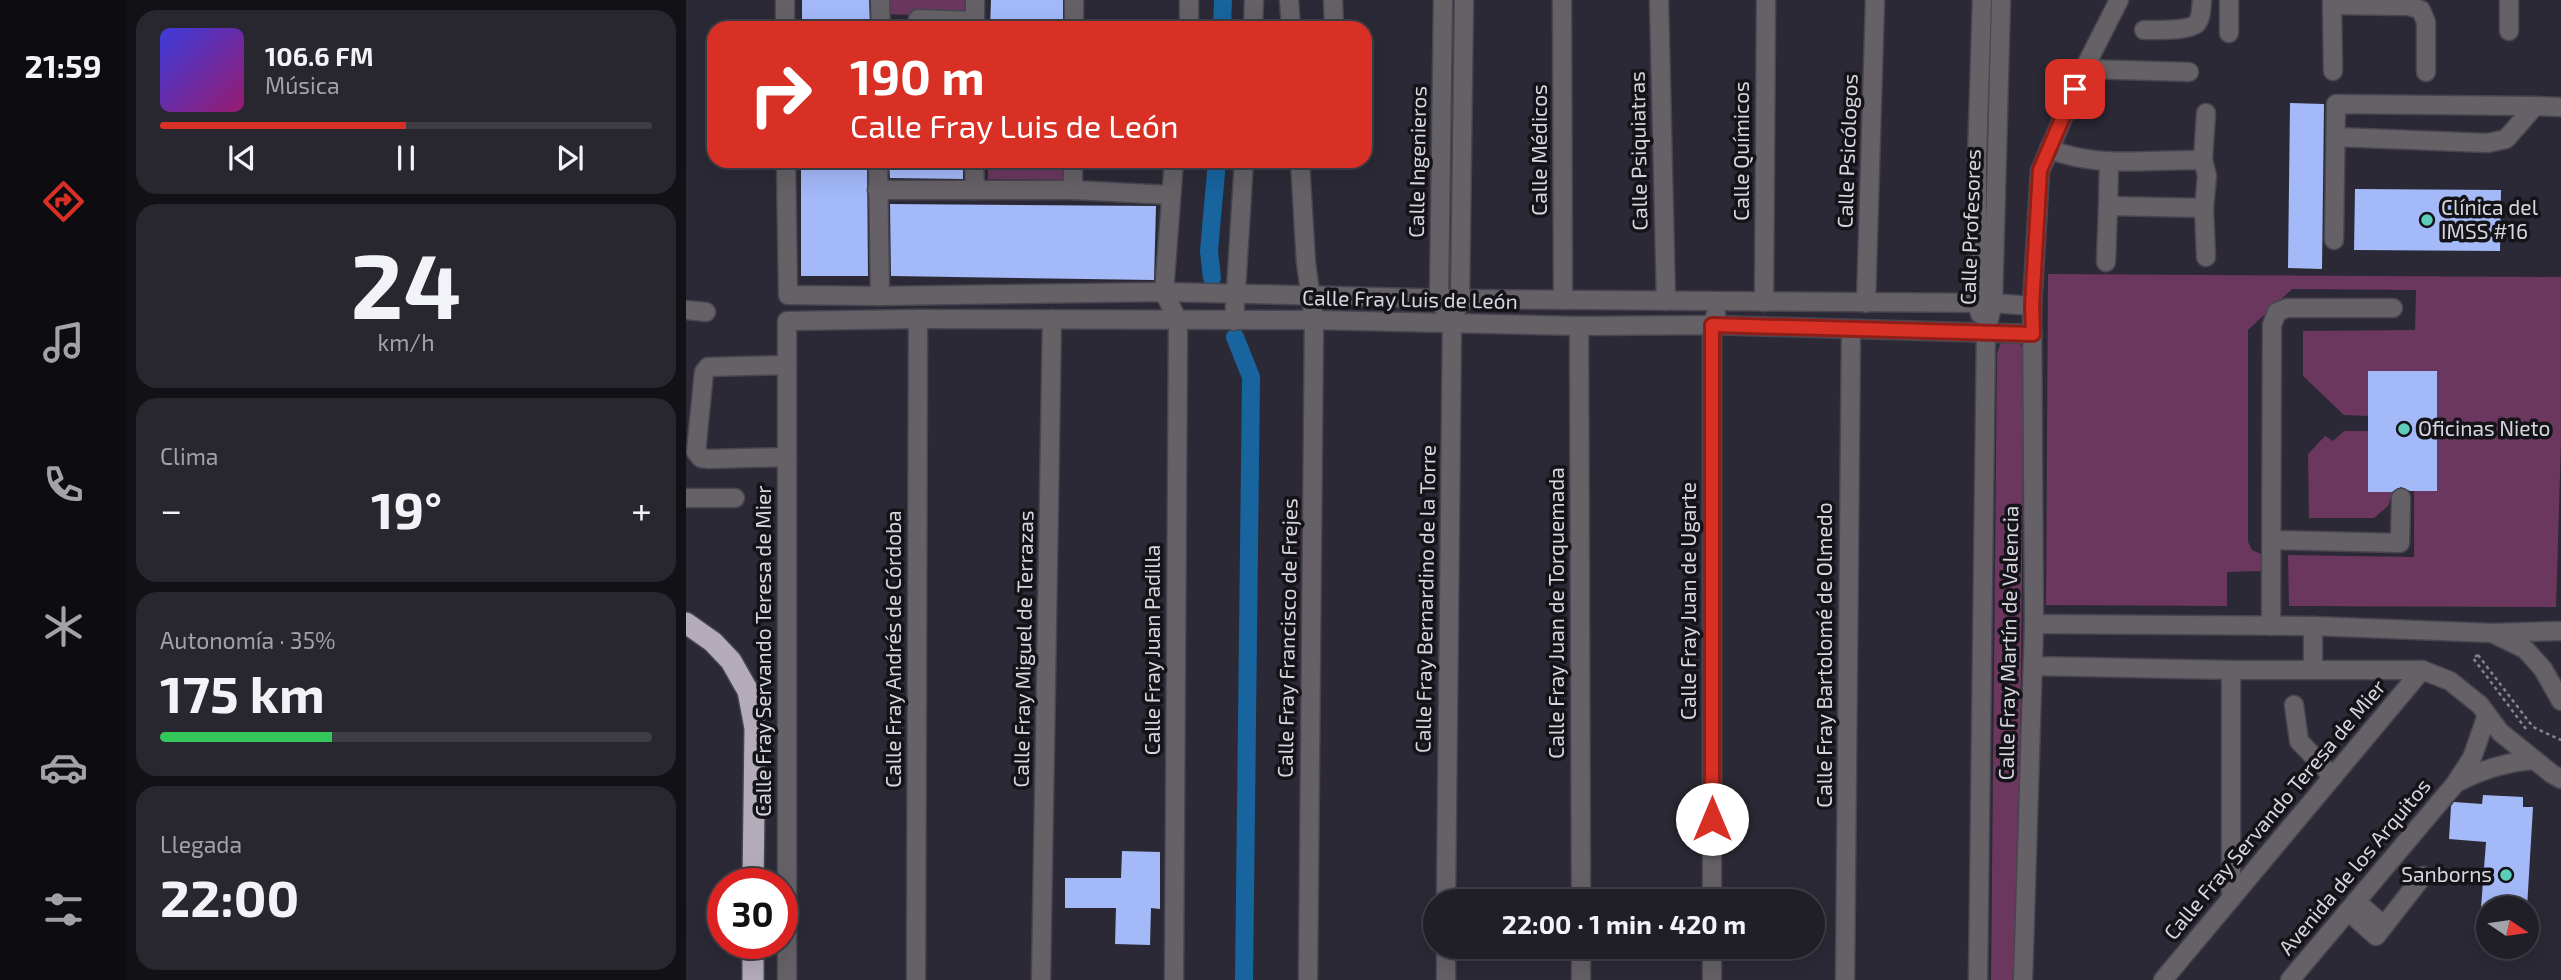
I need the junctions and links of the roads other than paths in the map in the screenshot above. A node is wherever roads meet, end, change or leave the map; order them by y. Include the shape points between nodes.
1 (785, 0) edge
2 (880, 0) edge
3 (975, 0) edge
4 (1074, 0) edge
5 (1189, 0) edge
6 (1254, 0) edge
7 (1289, 0) edge
8 (1333, 0) edge
9 (1443, 0) edge
10 (1464, 0) edge
11 (1562, 0) edge
12 (1658, 0) edge
13 (1766, 0) edge
14 (1875, 0) edge
15 (1982, 0) edge
16 (2001, 0) edge
17 (2119, 0) edge
18 (2229, 0) edge
19 (2509, 0) edge
20 (2332, 2) edge
21 (2201, 7) edge
22 (918, 19) dead end
23 (785, 21) edge
24 (881, 21) edge
25 (941, 21) edge
26 (975, 21) edge
27 (1074, 21) edge
28 (1189, 21) edge
29 (1253, 21) edge
30 (1290, 21) edge
31 (1334, 21) edge
32 (2144, 30) dead end
33 (2509, 32) dead end
34 (2229, 33) dead end
35 (2084, 69) junction
36 (2333, 71) dead end
37 (2189, 72) dead end
38 (2426, 72) dead end
39 (2535, 106) junction
40 (2561, 107) edge
41 (2206, 113) dead end
42 (2336, 137) junction
43 (2049, 149) junction
44 (2203, 160) junction
45 (2109, 161) junction
46 (786, 168) edge
47 (878, 168) edge
48 (974, 168) edge
49 (1073, 168) edge
50 (1173, 168) edge
51 (1244, 168) edge
52 (1300, 168) edge
53 (877, 190) junction
54 (975, 190) junction
55 (1073, 190) junction
56 (1171, 195) junction
57 (2108, 206) junction
58 (2204, 208) junction
59 (2334, 240) dead end
60 (2206, 257) dead end
61 (2106, 262) dead end
62 (1164, 292) junction
63 (1236, 294) junction
64 (880, 296) junction
65 (1312, 297) junction
66 (1439, 298) junction
67 (1460, 299) junction
68 (1563, 300) junction
69 (1665, 301) junction
70 (1720, 301) junction
71 (1764, 302) junction
72 (1866, 303) junction
73 (1985, 303) junction
74 (2032, 306) junction
75 (2393, 308) dead end
76 (686, 310) edge
77 (706, 312) dead end
78 (918, 319) junction
79 (1052, 319) junction
80 (1314, 320) junction
81 (787, 321) joint
82 (1178, 321) junction
83 (1234, 321) junction
84 (1452, 322) junction
85 (1712, 325) junction
86 (1578, 326) junction
87 (1851, 331) junction
88 (1986, 331) junction
89 (2033, 334) junction
90 (787, 365) junction
91 (787, 457) junction
92 (686, 498) edge
93 (735, 498) dead end
94 (2401, 498) dead end
95 (2272, 540) junction
96 (686, 623) edge
97 (2034, 624) junction
98 (2271, 626) junction
99 (2313, 626) junction
100 (2561, 631) edge
101 (2492, 633) junction
102 (2313, 669) junction
103 (2231, 670) junction
104 (2422, 670) junction
105 (2033, 672) junction
106 (2561, 701) edge
107 (2294, 705) dead end
108 (2487, 715) junction
109 (2534, 760) junction
110 (2333, 776) junction
111 (2561, 779) edge
112 (2455, 784) junction
113 (753, 868) edge
114 (2423, 876) dead end
115 (1446, 889) edge
116 (1581, 889) edge
117 (1712, 889) edge
118 (2231, 899) junction
119 (2352, 906) junction
120 (753, 959) edge
121 (1446, 959) edge
122 (1581, 959) edge
123 (1712, 959) edge
124 (752, 980) edge
125 (787, 980) edge
126 (916, 980) edge
127 (1041, 980) edge
128 (1174, 980) edge
129 (1308, 980) edge
130 (1446, 980) edge
131 (1581, 980) edge
132 (1712, 980) edge
133 (1845, 980) edge
134 (1978, 980) edge
135 (2024, 980) edge
136 (2163, 980) edge
137 (2290, 980) edge

1 - 23 street
2 - 24 street
3 - 26 street
4 - 27 street
5 - 28 street
6 - 29 street
7 - 30 street
8 - 31 street
9 - 66 street, Calle Ingenieros
10 - 67 street, Calle Ingenieros
11 - 68 street, Calle Médicos
12 - 69 street, Calle Psiquiatras
13 - 71 street, Calle Químicos
14 - 72 street, Calle Psicólogos
15 - 73 street, Calle Profesores via 1977,159
16 - 73 street, Calle Profesores
17 - 35 street, Calle Fray Martín de Valencia
18 - 34 street
19 - 33 street
20 - 36 street
20 - 38 street via 2421,9 2426,23
21 - 32 street via 2196,24 2189,28
22 - 25 street
35 - 37 street
35 - 43 street, Calle Fray Martín de Valencia
39 - 40 street
39 - 42 street via 2507,139 2488,143
39 - 42 street via 2336,104
41 - 44 street
42 - 59 street
43 - 45 street via 2076,159
43 - 74 street, Calle Fray Martín de Valencia via 2040,170
44 - 45 street
44 - 58 street via 2207,176
45 - 57 street
46 - 64 street, Calle Fray Luis de León via 788,295
47 - 53 street
48 - 54 street
49 - 55 street
50 - 56 street
51 - 63 street
52 - 65 street, Calle Fray Francisco de Frejes
53 - 54 street
53 - 64 street
54 - 55 street
55 - 56 street
56 - 62 street
57 - 58 street
57 - 61 street
58 - 60 street
62 - 63 street, Calle Fray Luis de León
62 - 64 street, Calle Fray Luis de León
62 - 82 street
63 - 65 street, Calle Fray Luis de León
63 - 83 street
65 - 66 street, Calle Fray Luis de León
65 - 80 street, Calle Fray Francisco de Frejes
66 - 67 street, Calle Fray Luis de León
66 - 84 street, Calle Ingenieros
67 - 68 street, Calle Fray Luis de León
67 - 84 street, Calle Fray Bernardino de la Torre
68 - 69 street, Calle Fray Luis de León
69 - 70 street, Calle Fray Luis de León
70 - 71 street, Calle Fray Luis de León
70 - 85 street, Calle Fray Juan de Ugarte
71 - 72 street, Calle Fray Luis de León
72 - 73 street, Calle Fray Luis de León
73 - 74 street, Calle Fray Luis de León
73 - 88 street, Calle Profesores
74 - 89 street, Calle Fray Martín de Valencia
75 - 95 street via 2287,308 2277,312 2272,325
76 - 77 street
78 - 79 street, Calle Fray Luis de León
78 - 81 street, Calle Fray Luis de León
78 - 126 street, Calle Fray Andrés de Córdoba
79 - 82 street, Calle Fray Luis de León
79 - 127 street, Calle Fray Miguel de Terrazas
80 - 83 street, Calle Fray Luis de León
80 - 84 street, Calle Fray Luis de León
80 - 129 street, Calle Fray Francisco de Frejes
81 - 90 street, Calle Fray Servando Teresa de Mier
82 - 83 street, Calle Fray Luis de León
82 - 128 street, Calle Fray Juan Padilla
84 - 86 street, Calle Fray Luis de León
84 - 115 street, Calle Fray Bernardino de la Torre
85 - 86 street, Calle Fray Luis de León
85 - 87 street, Calle Fray Luis de León
85 - 117 street, Calle Fray Juan de Ugarte
86 - 116 street, Calle Fray Juan de Torquemada
87 - 88 street, Calle Fray Luis de León
87 - 133 street, Calle Fray Bartolomé de Olmedo
88 - 89 street, Calle Fray Luis de León
88 - 134 street, Calle Fray Martín de Valencia
89 - 97 street, Calle Fray Martín de Valencia
90 - 91 street, Calle Fray Servando Teresa de Mier
90 - 91 street via 708,367 696,452 709,460
91 - 125 street, Calle Fray Servando Teresa de Mier
92 - 93 street
94 - 95 street via 2400,543
95 - 98 street
96 - 113 highway via 731,661 748,691 755,728
97 - 98 street
97 - 105 street, Calle Fray Martín de Valencia
98 - 99 street
99 - 101 street
99 - 102 street
100 - 101 street
101 - 106 street via 2525,649
102 - 103 street
102 - 104 street
103 - 105 street
103 - 118 street
104 - 108 street via 2450,681
104 - 110 street, Calle Fray Servando Teresa de Mier
105 - 135 street, Calle Fray Martín de Valencia
107 - 110 street via 2299,741
108 - 109 street
108 - 112 street, Avenida de los Arquitos via 2472,758
109 - 111 street
109 - 112 street, Avenida de los Arquitos via 2494,766
110 - 118 street, Calle Fray Servando Teresa de Mier
112 - 119 street, Avenida de los Arquitos
114 - 119 street via 2376,936
118 - 136 street, Calle Fray Servando Teresa de Mier
119 - 137 street, Avenida de los Arquitos
120 - 124 highway
121 - 130 street
122 - 131 street
123 - 132 street

